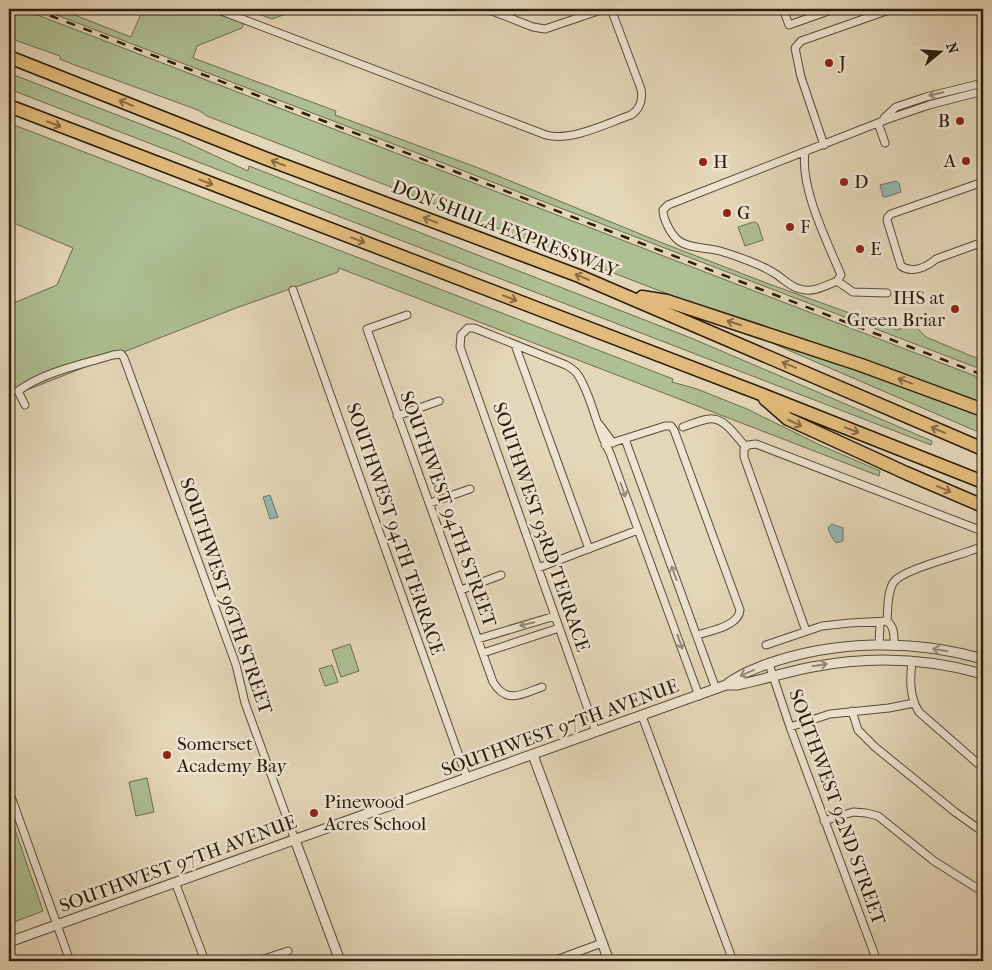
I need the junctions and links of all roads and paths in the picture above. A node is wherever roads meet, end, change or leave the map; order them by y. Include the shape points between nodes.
1 (216, 9) edge
2 (487, 9) edge
3 (604, 9) edge
4 (611, 9) edge
5 (783, 9) edge
6 (809, 9) edge
7 (834, 9) edge
8 (892, 9) edge
9 (812, 17) junction
10 (9, 57) edge
11 (983, 82) edge
12 (983, 91) edge
13 (9, 106) edge
14 (879, 122) junction
15 (885, 143) dead end
16 (824, 145) junction
17 (805, 152) junction
18 (983, 182) edge
19 (983, 242) edge
20 (837, 282) junction
21 (294, 290) dead end
22 (887, 293) dead end
23 (627, 296) junction
24 (407, 315) dead end
25 (515, 345) junction
26 (758, 393) junction
27 (439, 401) dead end
28 (26, 405) dead end
29 (983, 410) edge
30 (397, 416) junction
31 (598, 422) junction
32 (683, 427) dead end
33 (626, 439) junction
34 (613, 443) junction
35 (605, 445) junction
36 (746, 446) junction
37 (983, 449) edge
38 (983, 482) edge
39 (470, 489) dead end
40 (430, 503) junction
41 (983, 506) edge
42 (638, 530) junction
43 (983, 533) edge
44 (983, 546) edge
45 (588, 549) junction
46 (538, 568) junction
47 (502, 575) dead end
48 (461, 590) junction
49 (555, 616) junction
50 (884, 622) junction
51 (559, 628) junction
52 (806, 631) junction
53 (697, 635) junction
54 (478, 639) junction
55 (766, 644) dead end
56 (879, 645) junction
57 (894, 645) junction
58 (913, 647) junction
59 (483, 653) junction
60 (983, 659) edge
61 (912, 661) junction
62 (769, 664) junction
63 (983, 674) edge
64 (773, 676) junction
65 (726, 686) junction
66 (542, 687) dead end
67 (716, 689) junction
68 (698, 696) junction
69 (914, 703) junction
70 (852, 711) junction
71 (642, 716) junction
72 (790, 727) junction
73 (596, 732) junction
74 (533, 755) junction
75 (983, 768) edge
76 (467, 778) junction
77 (9, 791) edge
78 (824, 821) junction
79 (983, 832) edge
80 (295, 840) junction
81 (175, 882) junction
82 (983, 892) edge
83 (57, 925) junction
84 (9, 942) edge
85 (602, 944) junction
86 (288, 951) dead end
87 (70, 961) edge
88 (205, 961) edge
89 (258, 961) edge
90 (340, 961) edge
91 (553, 961) edge
92 (609, 961) edge
93 (733, 961) edge
94 (877, 961) edge

1 - 4 street via 553,137 575,134 631,115 640,104 640,88
2 - 3 street via 545,29
5 - 9 street via 789,25
6 - 9 street
7 - 9 street
8 - 16 street via 797,45 795,51 801,77
23 -> 10 highway, DON SHULA EXPRESSWAY
11 -> 14 street via 896,107
12 - 14 street
13 -> 26 highway
14 - 15 street
14 - 16 street
16 - 17 street
17 - 20 street via 809,192 840,275
17 - 20 street via 668,205 663,210 663,217 682,242 719,250 774,273 799,289 812,291
18 - 19 street via 892,214 887,220 902,266 908,270
20 - 22 street via 853,292
21 - 76 street, SOUTHWEST 94TH TERRACE
29 -> 23 highway via 667,301
37 -> 23 highway, DON SHULA EXPRESSWAY
24 - 30 street, SOUTHWEST 94TH STREET via 367,329
25 - 31 street via 574,371
25 - 45 street
25 - 46 street, SOUTHWEST 93RD TERRACE via 474,328 468,328 460,337 460,347
26 -> 38 highway
26 -> 41 highway via 788,419
27 - 30 street
28 - 80 street, SOUTHWEST 96TH STREET via 18,391 24,386 121,354 132,375 221,622 245,704
30 - 40 street, SOUTHWEST 94TH STREET
31 - 34 street
31 - 35 street
32 - 36 street via 716,419
33 - 34 street
53 -> 33 street
33 - 53 street via 669,425 675,433 740,607 734,622
34 - 35 street
35 -> 42 street
36 - 43 street via 756,444
36 - 52 street via 744,457
39 - 40 street
40 - 48 street, SOUTHWEST 94TH STREET
42 - 45 street
42 -> 68 street
44 - 50 street via 897,578 891,588
45 - 46 street
46 - 49 street, SOUTHWEST 93RD TERRACE
47 - 48 street
48 - 54 street, SOUTHWEST 94TH STREET
49 - 51 street, SOUTHWEST 93RD TERRACE
49 -> 54 street
50 - 52 street via 836,624
50 - 56 street
50 - 57 street via 891,624
51 - 59 street
51 - 73 street, SOUTHWEST 93RD TERRACE
52 - 55 street
53 - 67 street
54 - 59 street, SOUTHWEST 94TH STREET
56 - 57 street, SOUTHWEST 97TH AVENUE
56 - 62 street, SOUTHWEST 97TH AVENUE via 814,652
57 - 58 street, SOUTHWEST 97TH AVENUE
60 -> 58 street, SOUTHWEST 97TH AVENUE
58 - 61 street
59 - 66 street, SOUTHWEST 94TH STREET via 499,691 517,696
61 - 63 street, SOUTHWEST 97TH AVENUE
64 -> 61 street, SOUTHWEST 97TH AVENUE via 841,662
61 - 69 street
62 - 64 street, SOUTHWEST 92ND STREET
62 -> 65 street, SOUTHWEST 97TH AVENUE via 734,678
64 - 65 street, SOUTHWEST 97TH AVENUE
64 - 72 street, SOUTHWEST 92ND STREET
65 - 67 street, SOUTHWEST 97TH AVENUE
67 - 68 street, SOUTHWEST 97TH AVENUE
68 - 71 street, SOUTHWEST 97TH AVENUE
69 - 70 street
69 - 75 street via 922,716
70 - 72 street via 822,716
70 - 79 street via 858,730 875,747
71 - 73 street, SOUTHWEST 97TH AVENUE
71 - 93 street
72 - 78 street, SOUTHWEST 92ND STREET
73 - 74 street, SOUTHWEST 97TH AVENUE
74 - 76 street, SOUTHWEST 97TH AVENUE
74 - 85 street
76 - 80 street, SOUTHWEST 97TH AVENUE
77 - 83 street
78 - 82 street via 853,812 878,816 934,861
78 - 94 street, SOUTHWEST 92ND STREET
80 - 81 street, SOUTHWEST 97TH AVENUE
80 - 90 street, SOUTHWEST 96TH STREET
81 - 83 street, SOUTHWEST 97TH AVENUE
81 - 88 street
83 - 84 street, SOUTHWEST 97TH AVENUE
83 - 87 street
85 - 91 street
85 - 92 street
86 - 89 street

